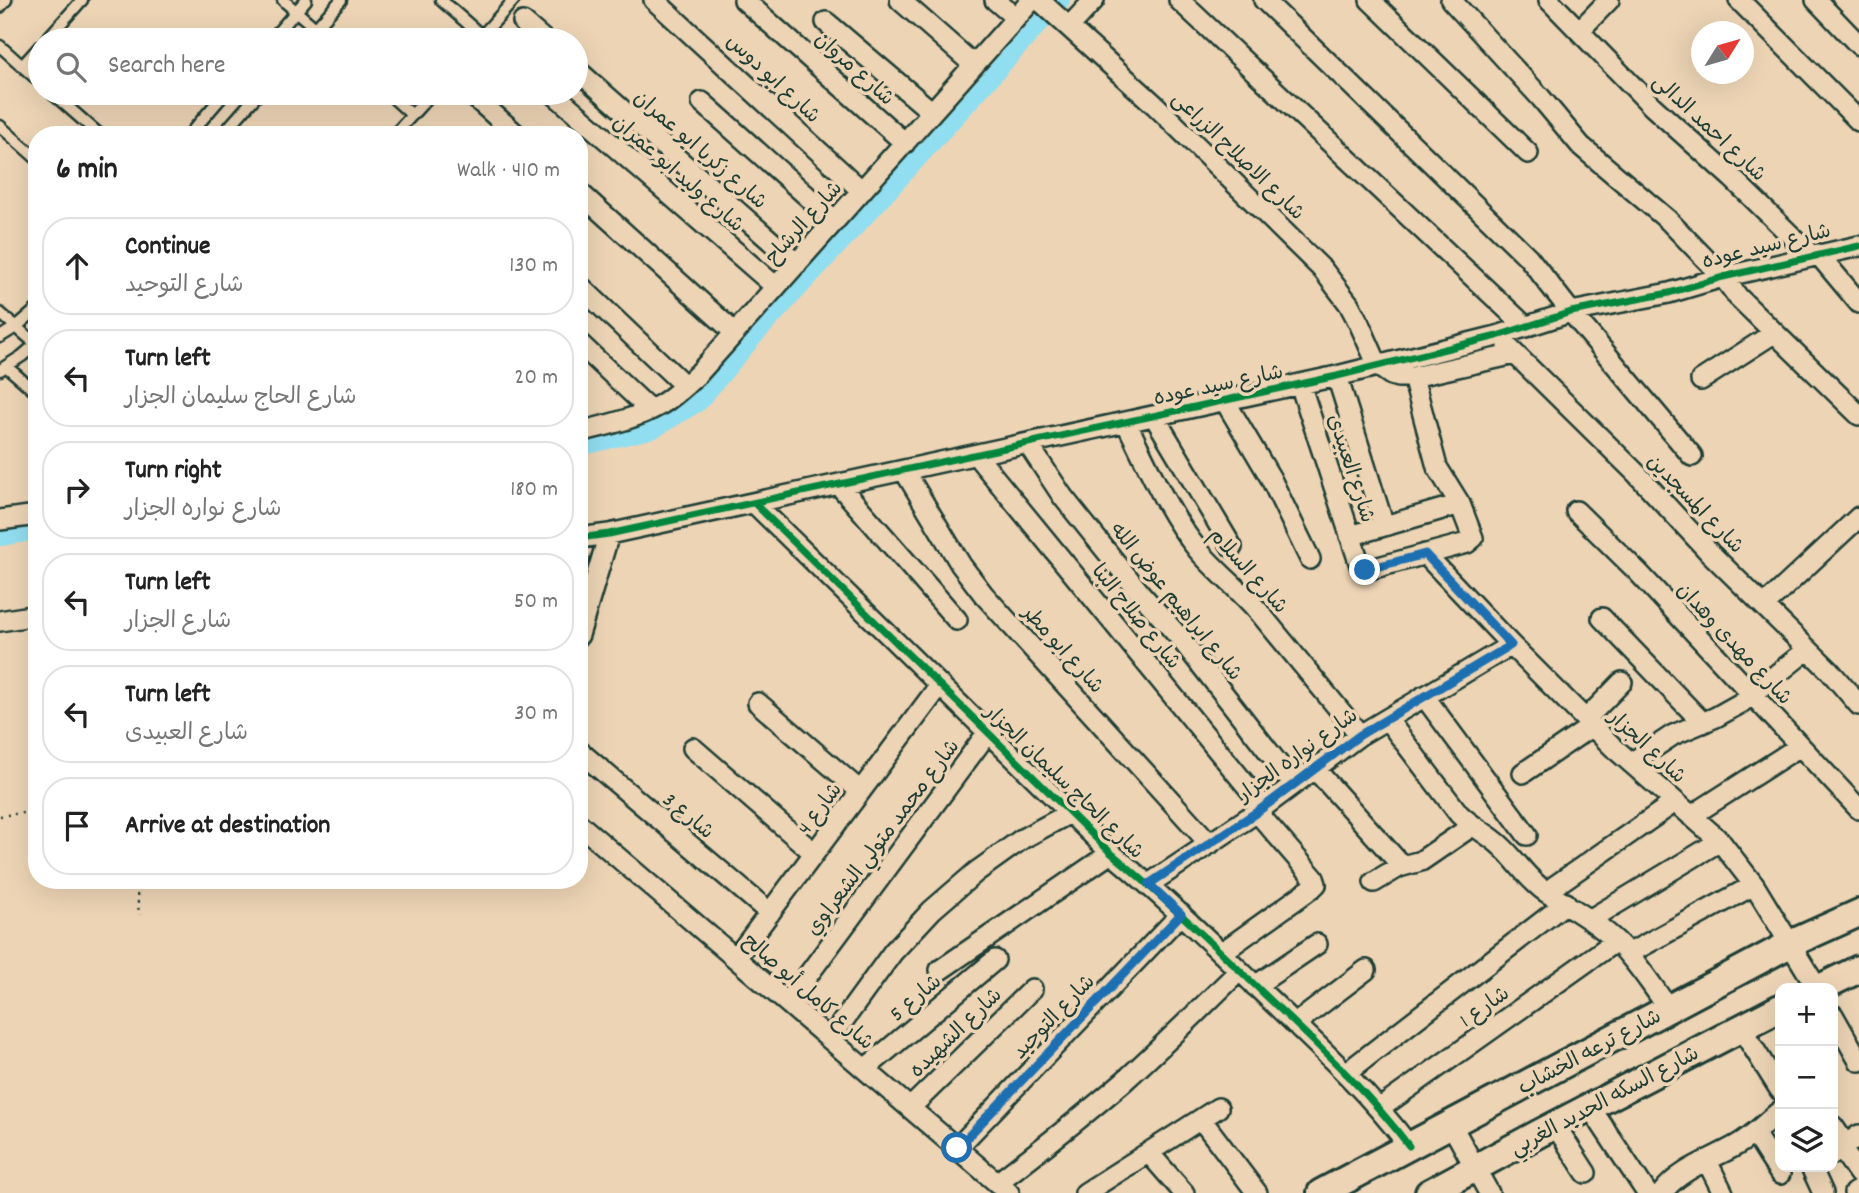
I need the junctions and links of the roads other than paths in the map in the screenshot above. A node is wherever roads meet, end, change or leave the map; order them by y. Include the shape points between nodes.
1 (6, 0) edge
2 (82, 0) edge
3 (283, 0) edge
4 (306, 0) edge
5 (341, 0) edge
6 (441, 0) edge
7 (514, 0) edge
8 (654, 0) edge
9 (744, 0) edge
10 (900, 0) edge
11 (995, 0) edge
12 (1032, 0) edge
13 (1040, 0) edge
14 (1094, 0) edge
15 (1180, 0) edge
16 (1264, 0) edge
17 (1370, 0) edge
18 (1451, 0) edge
19 (1549, 0) edge
20 (1609, 0) edge
21 (1739, 0) edge
22 (1816, 0) edge
23 (0, 7) edge
24 (296, 12) junction
25 (1016, 18) junction
26 (523, 22) dead end
27 (826, 22) dead end
28 (1069, 27) junction
29 (57, 28) edge
30 (282, 28) edge
31 (315, 28) edge
32 (317, 28) edge
33 (470, 28) edge
34 (489, 28) edge
35 (530, 28) edge
36 (1580, 30) junction
37 (1859, 45) edge
38 (0, 46) edge
39 (28, 60) edge
40 (974, 65) junction
41 (23, 66) junction
42 (28, 71) edge
43 (588, 80) edge
44 (702, 102) dead end
45 (66, 105) edge
46 (215, 105) edge
47 (248, 105) edge
48 (402, 105) edge
49 (421, 105) edge
50 (483, 105) edge
51 (567, 105) edge
52 (932, 112) junction
53 (412, 114) junction
54 (1859, 121) edge
55 (0, 126) edge
56 (90, 126) edge
57 (197, 126) edge
58 (230, 126) edge
59 (402, 126) edge
60 (507, 126) edge
61 (905, 143) junction
62 (28, 151) edge
63 (1528, 153) dead end
64 (862, 191) junction
65 (588, 200) edge
66 (835, 221) junction
67 (1859, 246) edge
68 (1815, 255) junction
69 (797, 264) junction
70 (1723, 277) junction
71 (775, 288) junction
72 (588, 294) edge
73 (1859, 303) edge
74 (1572, 312) junction
75 (0, 313) edge
76 (28, 317) edge
77 (16, 327) junction
78 (1526, 327) junction
79 (735, 333) junction
80 (1774, 333) junction
81 (1497, 336) junction
82 (0, 337) edge
83 (28, 337) edge
84 (28, 350) edge
85 (588, 351) edge
86 (1515, 354) junction
87 (1378, 366) junction
88 (3, 368) edge
89 (1337, 376) junction
90 (1413, 377) junction
91 (1701, 380) dead end
92 (1300, 384) junction
93 (28, 386) edge
94 (685, 386) junction
95 (1225, 401) junction
96 (650, 410) junction
97 (1859, 415) edge
98 (1154, 416) junction
99 (1126, 422) junction
100 (588, 430) edge
101 (1028, 444) junction
102 (975, 455) junction
103 (1692, 456) dead end
104 (904, 470) junction
105 (839, 485) junction
106 (754, 503) junction
107 (1460, 504) junction
108 (1576, 511) dead end
109 (28, 516) edge
110 (1859, 517) edge
111 (0, 520) edge
112 (1384, 526) junction
113 (609, 534) junction
114 (1350, 536) junction
115 (588, 537) edge
116 (1231, 548) dead end
117 (1425, 554) junction
118 (1310, 559) dead end
119 (588, 605) edge
120 (1765, 605) junction
121 (28, 616) edge
122 (1602, 618) dead end
123 (957, 620) dead end
124 (0, 621) edge
125 (1511, 645) junction
126 (1807, 650) junction
127 (1622, 682) dead end
128 (940, 685) junction
129 (1752, 695) junction
130 (1424, 696) junction
131 (758, 703) dead end
132 (1859, 705) edge
133 (1387, 719) junction
134 (1589, 722) junction
135 (1703, 723) junction
136 (988, 732) junction
137 (1360, 735) junction
138 (1800, 746) junction
139 (693, 748) dead end
140 (588, 759) edge
141 (1631, 763) junction
142 (1315, 769) junction
143 (1523, 773) dead end
144 (1294, 784) junction
145 (860, 792) junction
146 (1675, 802) junction
147 (1859, 809) edge
148 (1261, 810) junction
149 (1070, 813) junction
150 (1691, 816) junction
151 (1472, 826) junction
152 (588, 832) edge
153 (1527, 835) dead end
154 (1720, 841) junction
155 (1210, 844) junction
156 (814, 853) junction
157 (1111, 853) junction
158 (1402, 866) junction
159 (1374, 882) dead end
160 (1149, 884) junction
161 (1754, 886) junction
162 (1546, 892) junction
163 (1566, 903) junction
164 (770, 912) junction
165 (1859, 912) edge
166 (1181, 914) junction
167 (1591, 919) junction
168 (1317, 944) dead end
169 (1790, 944) junction
170 (1622, 947) junction
171 (1221, 953) junction
172 (736, 958) junction
173 (995, 960) dead end
174 (1859, 969) edge
175 (940, 970) dead end
176 (1239, 971) junction
177 (1366, 971) dead end
178 (1816, 983) edge
179 (1830, 983) edge
180 (1255, 986) junction
181 (1032, 989) dead end
182 (788, 1002) junction
183 (1669, 1009) junction
184 (1775, 1011) edge
185 (1295, 1024) junction
186 (1838, 1024) edge
187 (1741, 1028) junction
188 (830, 1039) junction
189 (1859, 1061) edge
190 (865, 1069) junction
191 (1346, 1073) junction
192 (1775, 1082) edge
193 (1590, 1107) junction
194 (910, 1108) junction
195 (1218, 1108) dead end
196 (1379, 1109) junction
197 (1775, 1117) edge
198 (1201, 1119) junction
199 (1451, 1124) junction
200 (1555, 1125) junction
201 (1754, 1133) junction
202 (1409, 1146) junction
203 (1845, 1146) edge
204 (957, 1148) junction
205 (1149, 1153) junction
206 (1707, 1161) junction
207 (1475, 1169) junction
208 (1815, 1172) edge
209 (1586, 1173) dead end
210 (1780, 1174) dead end
211 (1859, 1174) edge
212 (1003, 1188) edge
213 (1859, 1190) edge
214 (1438, 1191) edge
215 (1660, 1192) edge
216 (1085, 1193) edge
217 (1184, 1193) edge
218 (1256, 1193) edge
219 (1321, 1193) edge
220 (1489, 1193) edge
221 (1723, 1193) edge
222 (1823, 1193) edge
223 (1854, 1193) edge

1 - 23 lane
2 - 29 lane
3 - 24 lane
4 - 24 lane
5 - 32 lane
6 - 33 lane
7 - 34 lane
8 - 64 street, شارع ابو دوس
9 - 61 street, شارع مروان
10 - 40 street
11 - 25 street
12 - 25 street, شارع الرشاح
13 - 28 street, شارع الاصلاح الزراعى
14 - 28 street
15 - 78 street
16 - 74 street via 1528,257
17 - 63 street
18 - 70 street via 1581,146 1668,220
19 - 36 street, شارع احمد الدالى
20 - 36 street
21 - 54 street
22 - 37 street
24 - 30 lane
24 - 31 lane
25 - 40 street, شارع الرشاح
26 - 35 street
27 - 52 street
28 - 87 street, شارع الاصلاح الزراعى via 1323,270 1354,314
36 - 68 street, شارع احمد الدالى via 1647,100
38 - 41 lane
39 - 41 lane
40 - 52 street, شارع الرشاح
41 - 42 lane
43 - 69 street, شارع زكريا ابو عمران
44 - 66 street
45 - 56 lane
46 - 57 lane
47 - 58 lane
48 - 53 lane
49 - 53 lane
50 - 60 street
51 - 71 street, شارع وليد ابو عمران
52 - 61 street, شارع الرشاح
53 - 59 lane
55 - 62 lane
61 - 64 street, شارع الرشاح
64 - 66 street, شارع الرشاح
65 - 79 street
66 - 69 street, شارع الرشاح
67 - 68 street, شارع سيد عوده
68 - 70 street, شارع سيد عوده
68 - 73 street, شارع احمد الدالى
69 - 71 street, شارع الرشاح
70 - 74 street, شارع سيد عوده via 1670,293
70 - 80 street
71 - 79 street, شارع الرشاح
72 - 94 street
74 - 78 street, شارع سيد عوده
74 - 103 street
75 - 77 lane
76 - 77 lane
77 - 82 lane
77 - 83 lane
78 - 81 street, شارع سيد عوده
79 - 94 street, شارع الرشاح
80 - 91 street
80 - 97 street
81 - 86 street, شارع المسجدين
81 - 87 street, شارع سيد عوده
84 - 88 lane
85 - 96 street
86 - 90 street
86 - 120 street, شارع المسجدين
87 - 89 street, شارع سيد عوده
87 - 90 street via 1391,374
88 - 93 lane
89 - 92 street, شارع سيد عوده
89 - 112 street
90 - 107 street, شارع العبيدى via 1437,467
92 - 95 street, شارع سيد عوده
92 - 114 street, شارع العبيدى
94 - 96 street, شارع الرشاح
95 - 98 street, شارع سيد عوده
95 - 118 street via 1270,477
96 - 100 street, شارع الرشاح
98 - 99 street, شارع سيد عوده
98 - 116 street
99 - 101 street, شارع سيد عوده
99 - 137 street, شارع السلام via 1184,531 1259,612
101 - 102 street, شارع سيد عوده
101 - 144 street, شارع ابراهيم عوض الله via 1063,497 1181,638
102 - 104 street, شارع سيد عوده
102 - 148 street, شارع صلاح البنا
104 - 105 street, شارع سيد عوده
104 - 155 street, شارع ابو مطر via 984,595
105 - 106 street, شارع سيد عوده
105 - 123 street
106 - 113 street, شارع سيد عوده
106 - 128 street, شارع الحاج سليمان الجزار
107 - 112 street
107 - 117 street, شارع العبيدى via 1472,540
108 - 129 street, شارع مهدى وهدان
109 - 111 street
110 - 120 street
112 - 114 street
113 - 115 street, شارع سيد عوده
113 - 119 street
114 - 117 street, شارع العبيدى via 1365,570
117 - 125 street, شارع الجزار
120 - 126 street, شارع المسجدين
121 - 124 street
122 - 135 street
125 - 130 street, شارع نواره الجزار
125 - 134 street, شارع الجزار
126 - 129 street
126 - 132 street, شارع المسجدين
127 - 134 street
128 - 136 street, شارع الحاج سليمان الجزار
128 - 145 street, شارع 4
129 - 135 street
129 - 138 street, شارع مهدى وهدان
130 - 133 street, شارع نواره الجزار
130 - 153 street
131 - 145 street
133 - 137 street, شارع نواره الجزار
133 - 151 street
134 - 141 street, شارع الجزار
134 - 143 street
135 - 141 street via 1673,735
136 - 149 street, شارع الحاج سليمان الجزار
136 - 182 street, شارع محمد متولي الشعراوي
137 - 142 street, شارع نواره الجزار
138 - 147 street, شارع مهدى وهدان
138 - 150 street
139 - 156 street
140 - 164 street, شارع 3
141 - 146 street, شارع الجزار
142 - 144 street, شارع نواره الجزار
142 - 158 street
144 - 148 street, شارع نواره الجزار
145 - 156 street, شارع 4
146 - 150 street, شارع الجزار
146 - 162 street
148 - 155 street, شارع نواره الجزار
148 - 171 street, شارع صلاح البنا via 1316,884
149 - 157 street, شارع الحاج سليمان الجزار
149 - 188 street via 1022,839 932,910 893,952
150 - 154 street, شارع الجزار
151 - 158 street via 1421,861
151 - 162 street via 1500,844
152 - 172 street, شارع كامل أبو صالح
154 - 161 street, شارع الجزار
154 - 167 street
155 - 160 street, شارع نواره الجزار
156 - 164 street, شارع 4
157 - 160 street, شارع الحاج سليمان الجزار
157 - 175 street
158 - 159 street
160 - 166 street, شارع الحاج سليمان الجزار
161 - 169 street, شارع الجزار
161 - 170 street, شارع 1
162 - 163 street
163 - 167 street
163 - 191 street
164 - 172 street, شارع 4
165 - 169 street, شارع ترعه الخشاب
166 - 171 street, شارع الحاج سليمان الجزار
166 - 204 street, شارع التوحيد
167 - 170 street
168 - 180 street
169 - 178 street, شارع الجزار
169 - 183 street, شارع ترعه الخشاب
170 - 183 street
170 - 196 street, شارع 1
171 - 176 street, شارع الحاج سليمان الجزار
172 - 182 street, شارع كامل أبو صالح
173 - 190 street, شارع 5
174 - 179 street
176 - 180 street, شارع الحاج سليمان الجزار
176 - 212 street
177 - 185 street
180 - 185 street, شارع الحاج سليمان الجزار
181 - 194 street, شارع الشهيده
182 - 188 street, شارع كامل أبو صالح
183 - 199 street, شارع ترعه الخشاب
184 - 187 street, شارع السكه الحديد الغربي
185 - 191 street, شارع الحاج سليمان الجزار
186 - 189 street
187 - 192 street
187 - 193 street, شارع السكه الحديد الغربي
188 - 190 street, شارع كامل أبو صالح
190 - 194 street, شارع كامل أبو صالح
191 - 196 street, شارع الحاج سليمان الجزار
193 - 200 street, شارع السكه الحديد الغربي
193 - 215 street
194 - 204 street, شارع كامل أبو صالح
195 - 198 street
196 - 202 street, شارع الحاج سليمان الجزار
197 - 201 street
198 - 205 street
198 - 218 street
199 - 202 street, شارع ترعه الخشاب
199 - 207 street
200 - 207 street, شارع السكه الحديد الغربي
200 - 209 street
201 - 206 street
201 - 210 street
202 - 219 street, شارع ترعه الخشاب
203 - 211 street
204 - 212 street, شارع كامل أبو صالح
205 - 216 street
205 - 217 street
206 - 215 street
206 - 221 street
207 - 214 street, شارع السكه الحديد الغربي
207 - 220 street
208 - 222 street
213 - 223 street

